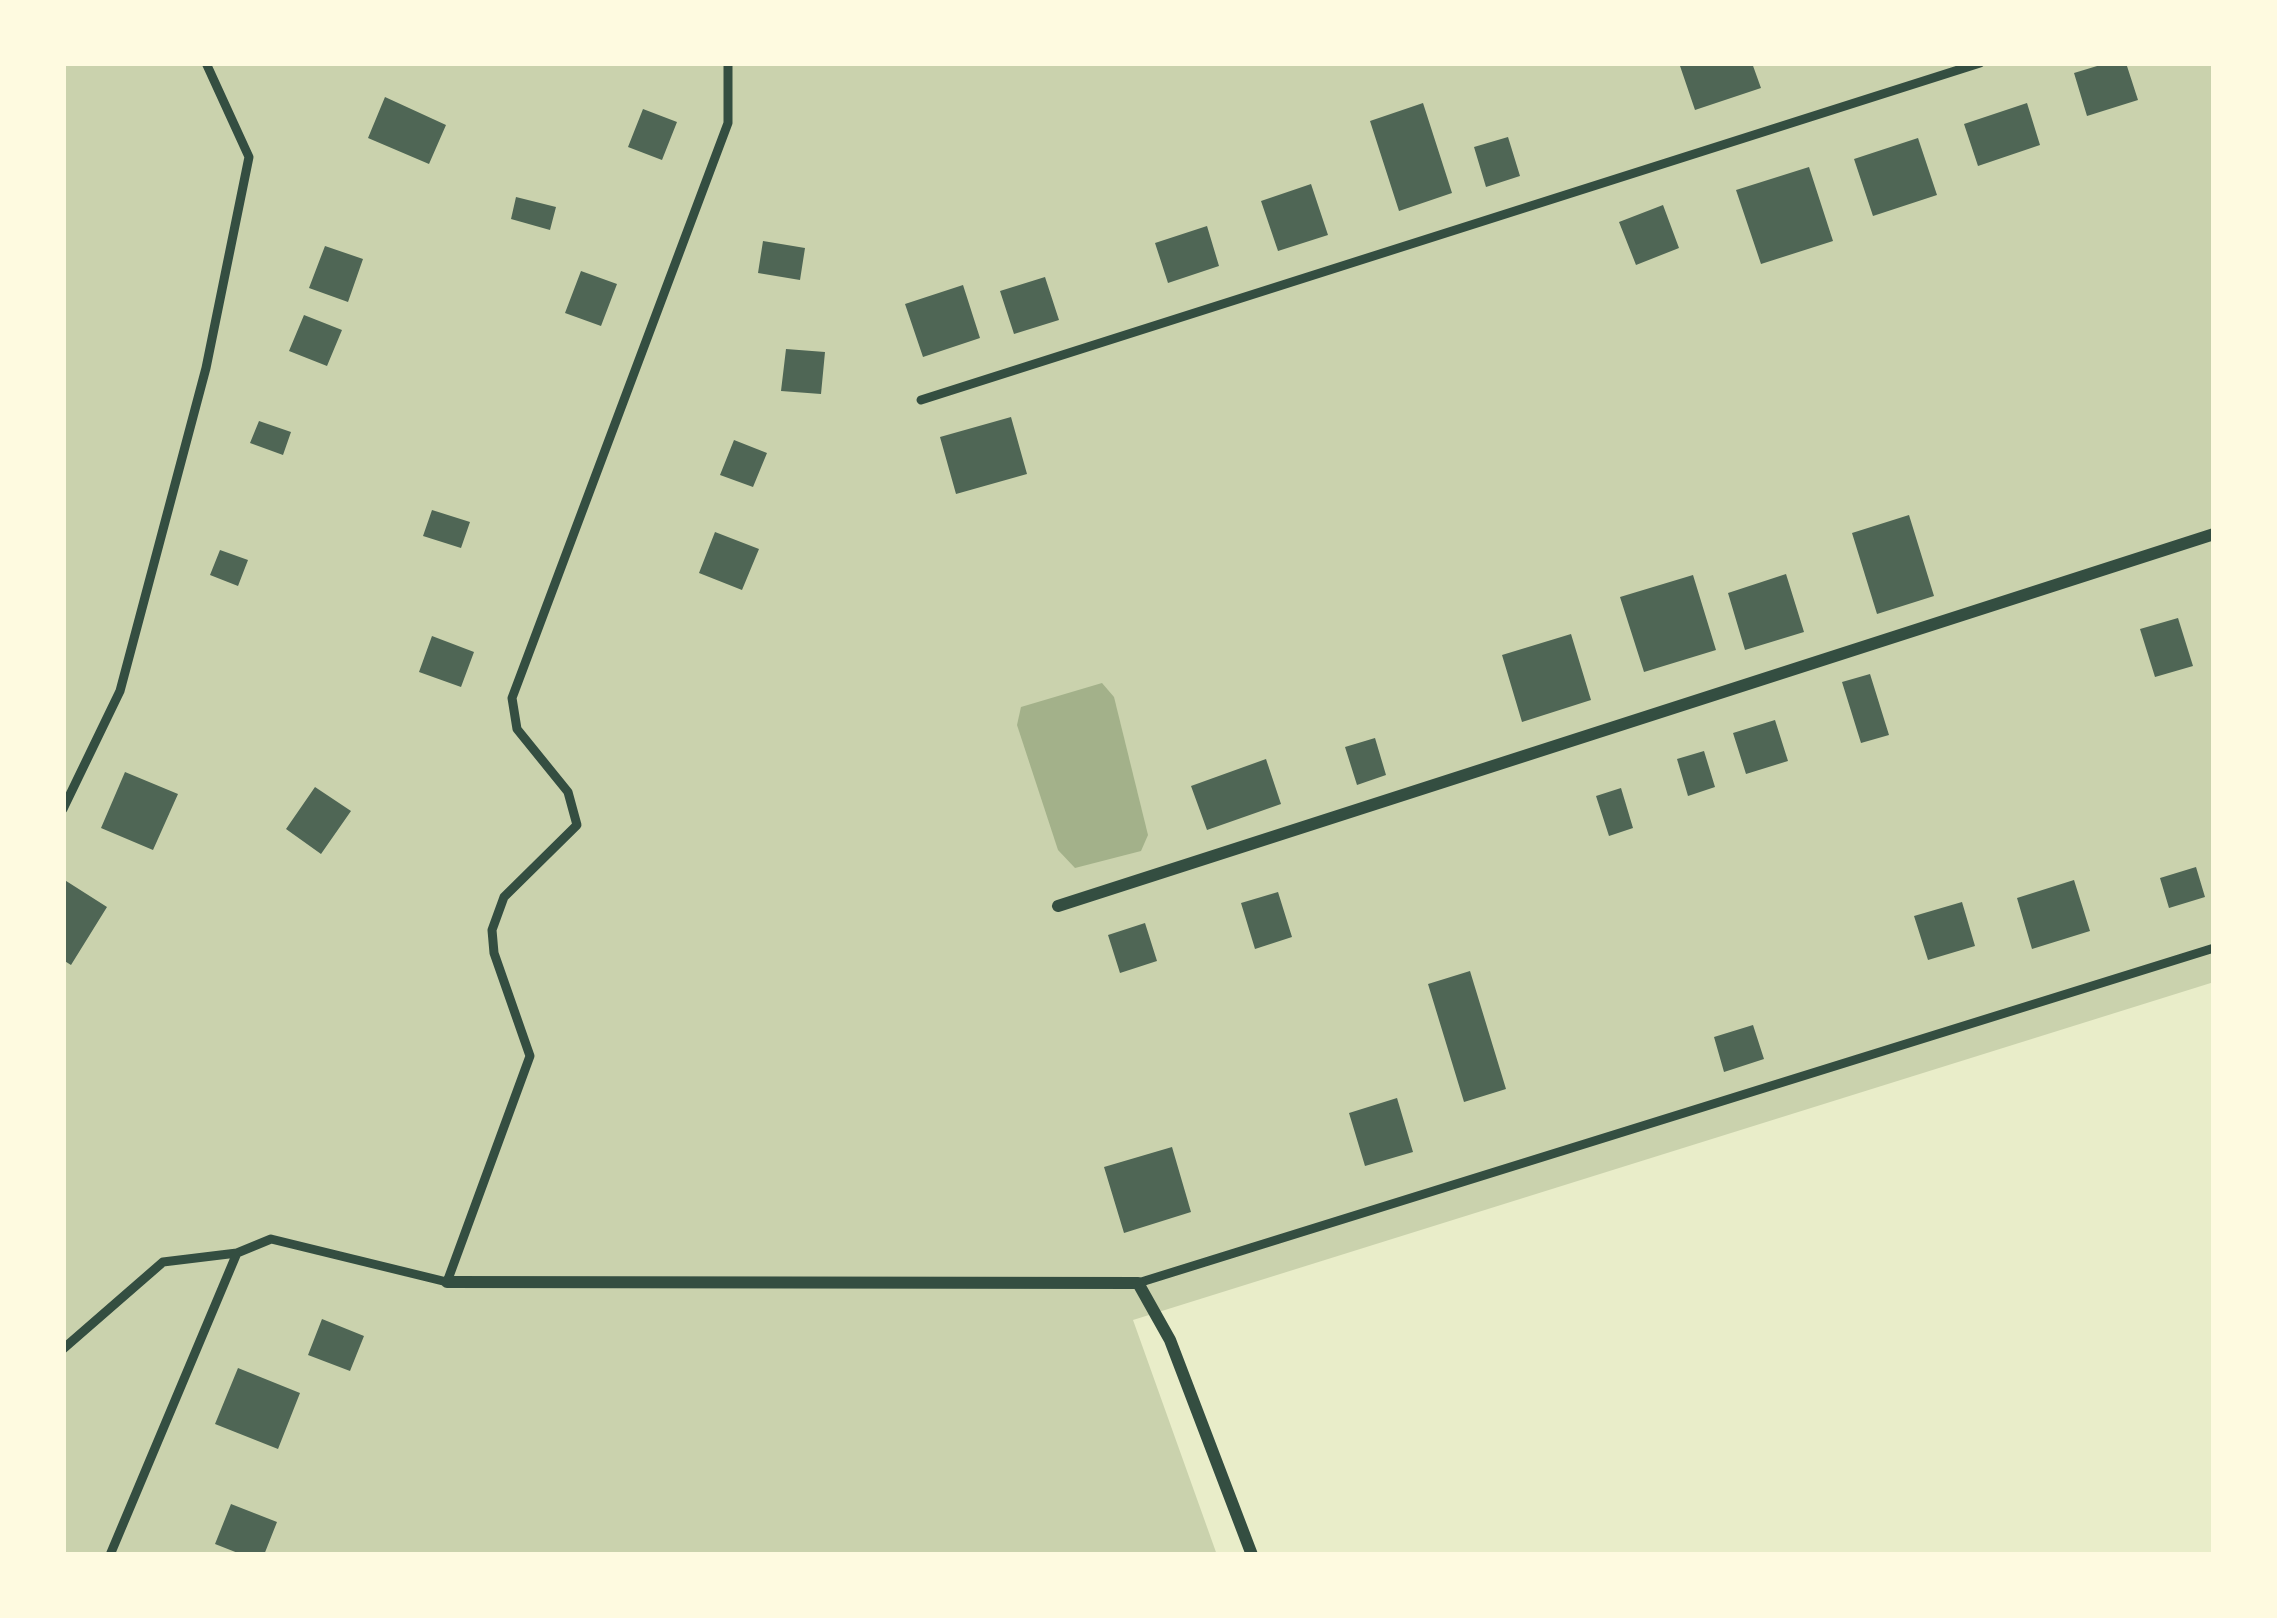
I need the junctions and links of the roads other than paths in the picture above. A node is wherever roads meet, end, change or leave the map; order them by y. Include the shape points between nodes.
1 (206, 63) edge
2 (728, 63) edge
3 (1980, 63) edge
4 (921, 400) dead end
5 (2214, 534) edge
6 (63, 809) edge
7 (1058, 906) dead end
8 (2214, 948) edge
9 (237, 1253) junction
10 (447, 1282) junction
11 (1138, 1283) junction
12 (63, 1349) edge
13 (110, 1555) edge
14 (1252, 1555) edge

1 - 6 lane via 249,158 206,368 119,691
2 - 10 lane via 728,123 512,698 517,729 568,792 577,825 504,897 492,930 530,1057
3 - 4 lane
5 - 7 street
8 - 11 lane
9 - 10 lane via 271,1239
9 - 12 lane via 163,1262
9 - 13 lane
10 - 11 street
11 - 14 street via 1170,1340

